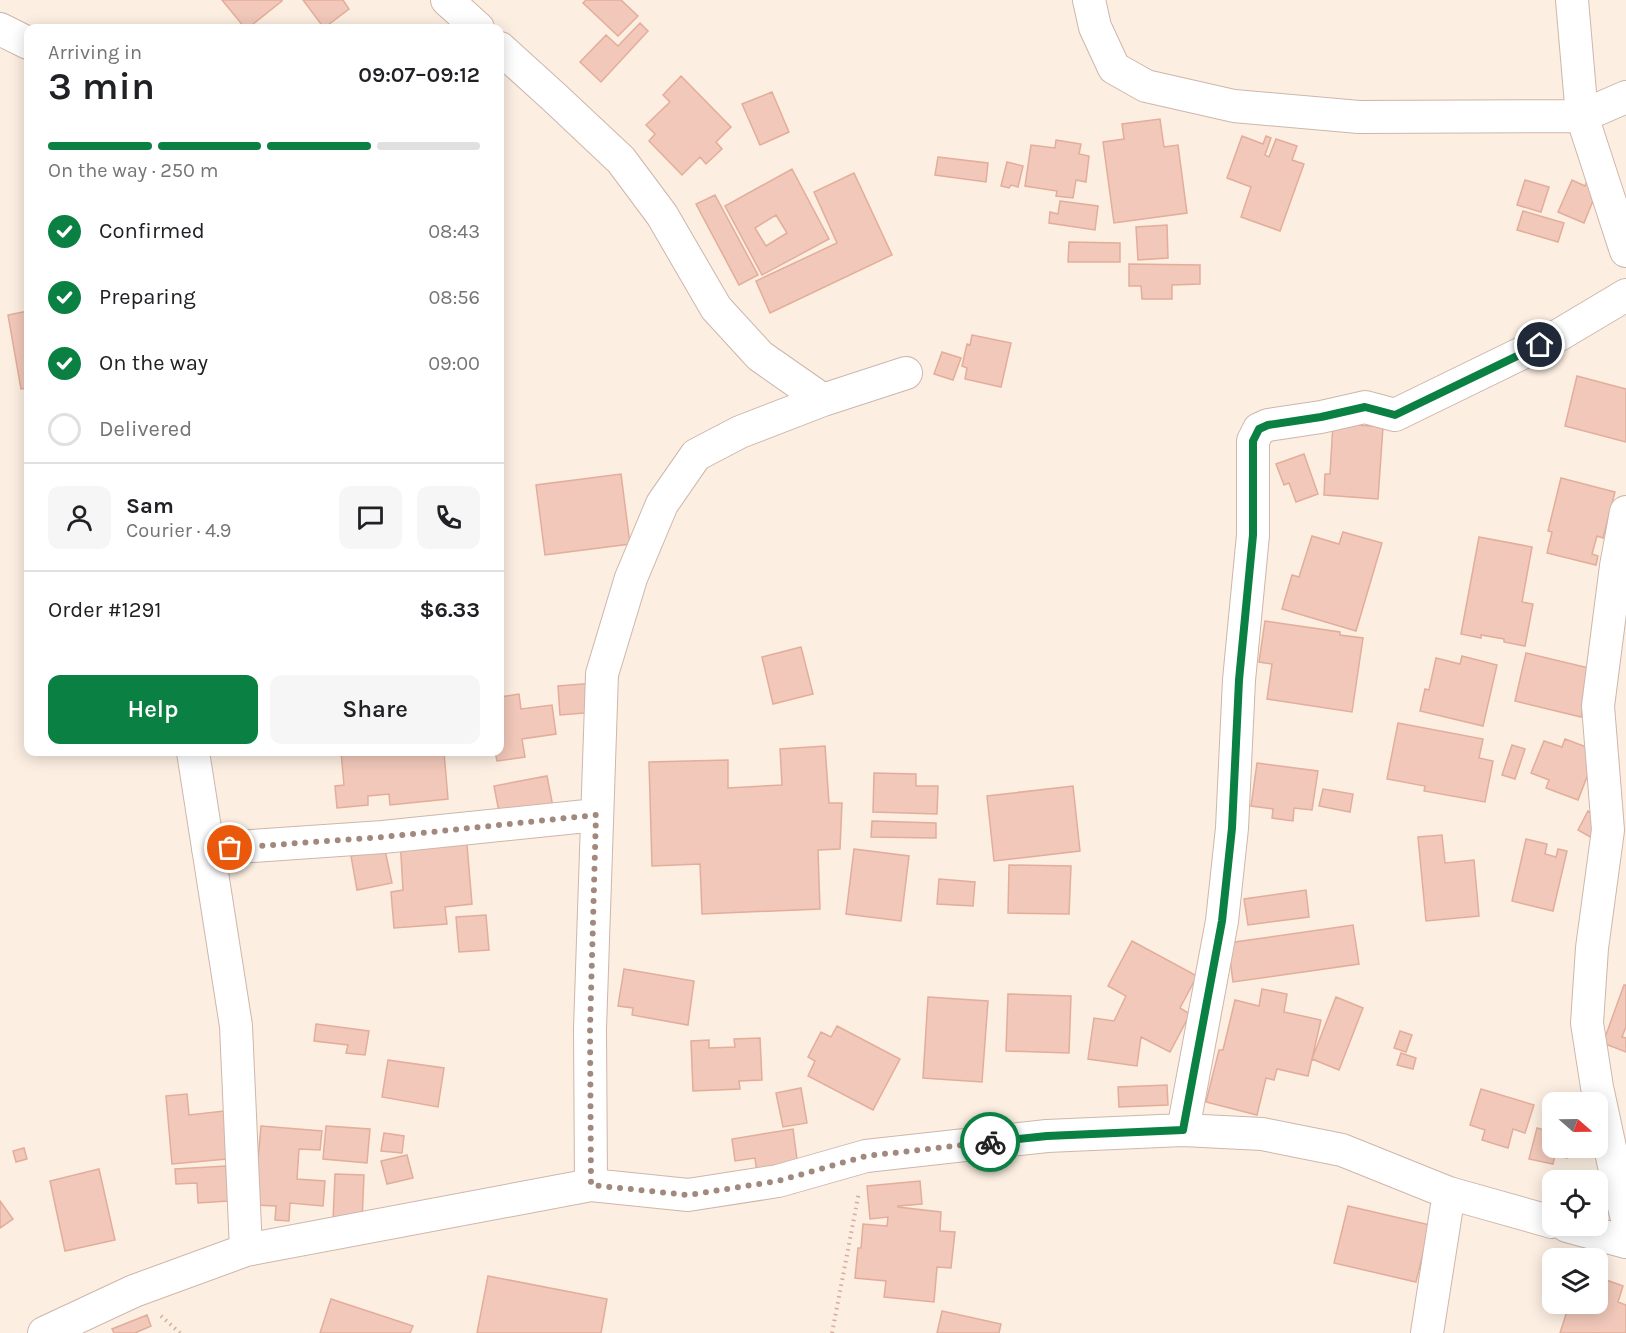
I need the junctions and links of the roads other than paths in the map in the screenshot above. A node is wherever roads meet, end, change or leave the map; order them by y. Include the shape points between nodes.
1 (447, 0) edge
2 (1089, 0) edge
3 (1572, 0) edge
4 (474, 24) edge
5 (0, 29) edge
6 (24, 41) edge
7 (504, 52) edge
8 (1626, 97) edge
9 (1581, 116) junction
10 (1626, 251) edge
11 (1626, 295) edge
12 (906, 373) dead end
13 (823, 400) junction
14 (1626, 512) edge
15 (194, 756) edge
16 (596, 815) junction
17 (208, 849) junction
18 (1183, 1130) junction
19 (591, 1185) junction
20 (1449, 1193) junction
21 (1626, 1215) edge
22 (1542, 1219) edge
23 (1604, 1236) edge
24 (1626, 1242) edge
25 (246, 1250) junction
26 (44, 1333) edge
27 (1427, 1333) edge

1 - 4 street
2 - 9 street via 1095,27 1114,68 1146,86 1234,106 1359,117
3 - 9 street
5 - 6 street
7 - 13 street via 621,160 662,215 716,308 760,356
8 - 9 street
9 - 10 street
11 - 18 street via 1559,335 1395,415 1365,407 1259,429 1253,441 1253,535 1222,921
12 - 13 street
13 - 16 street via 740,432 696,455 662,504 631,578 602,674
14 - 21 street via 1598,706 1608,830 1592,948 1587,1023
15 - 17 street
16 - 17 street via 383,837
16 - 19 street via 590,1029
17 - 25 street via 236,1026
18 - 19 street via 1047,1136 866,1156 778,1181 688,1195
18 - 20 street via 1262,1134 1342,1150
19 - 25 street
20 - 22 street
20 - 27 street
23 - 24 street
25 - 26 street via 134,1291

